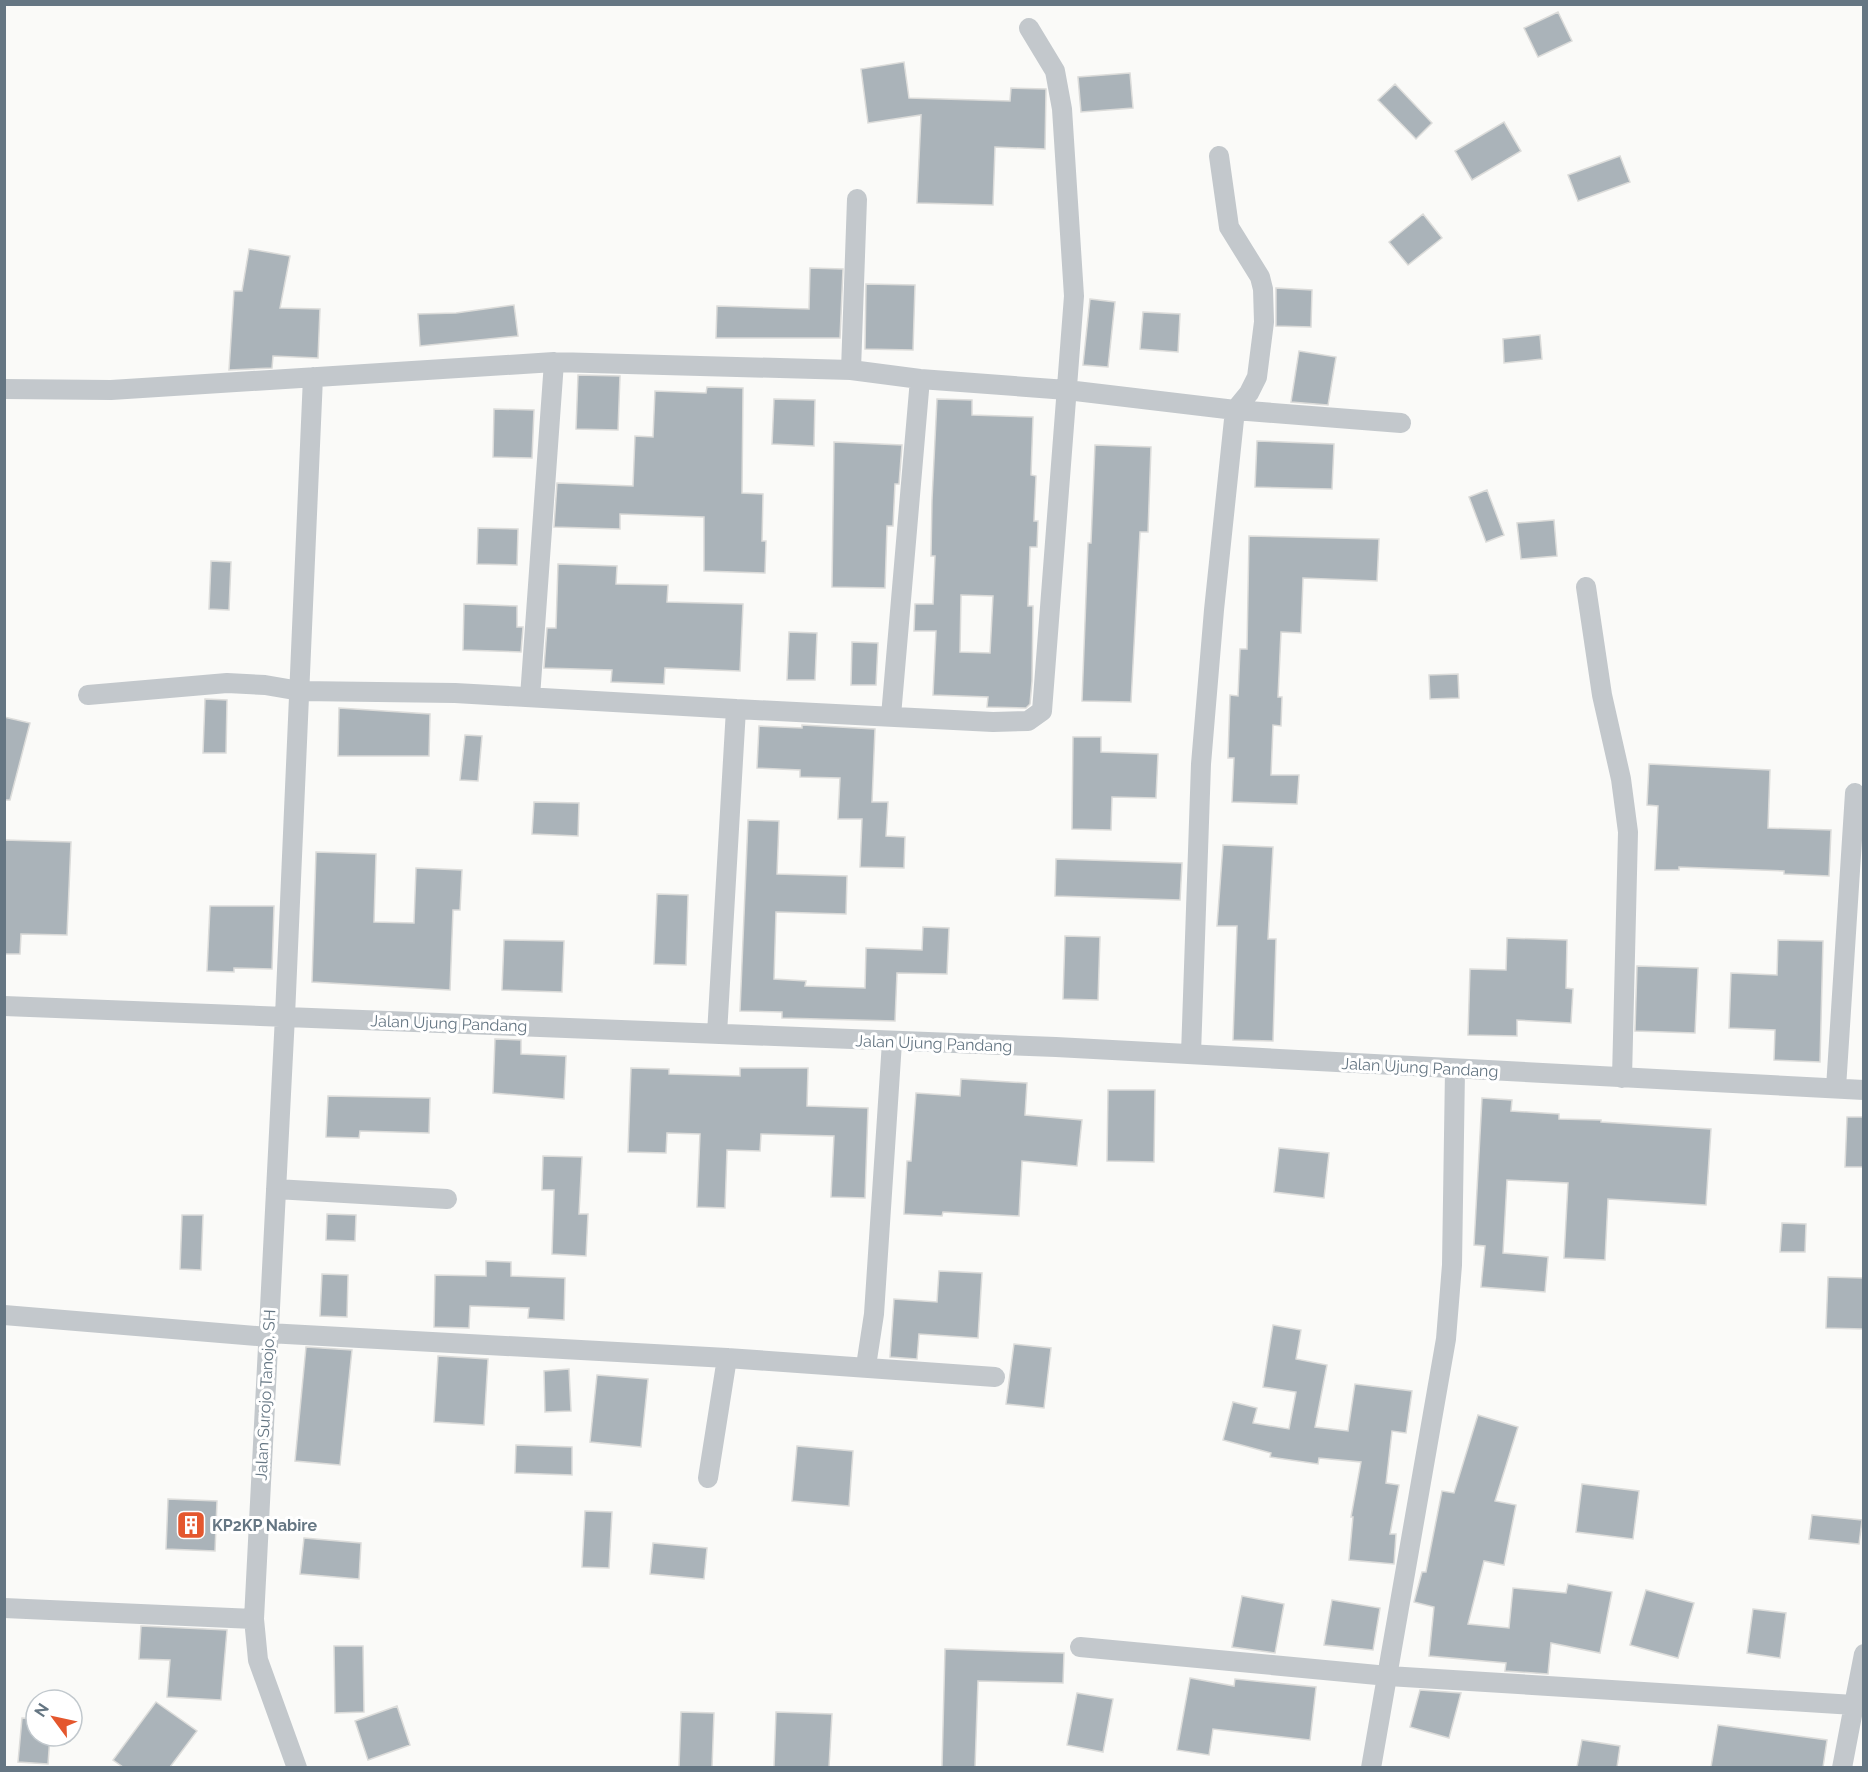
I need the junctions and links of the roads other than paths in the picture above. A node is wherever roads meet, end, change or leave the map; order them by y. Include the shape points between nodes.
1 (1029, 28) dead end
2 (1219, 156) dead end
3 (857, 198) dead end
4 (554, 362) junction
5 (851, 370) junction
6 (313, 377) junction
7 (920, 379) junction
8 (4, 389) edge
9 (1067, 390) junction
10 (1235, 410) junction
11 (1401, 423) dead end
12 (1586, 587) dead end
13 (300, 691) junction
14 (88, 695) dead end
15 (530, 697) junction
16 (736, 709) junction
17 (891, 716) junction
18 (1855, 793) dead end
19 (4, 1006) edge
20 (285, 1016) junction
21 (717, 1034) junction
22 (892, 1042) junction
23 (1191, 1054) junction
24 (1455, 1070) junction
25 (1622, 1078) junction
26 (1836, 1088) junction
27 (1863, 1090) edge
28 (276, 1189) junction
29 (447, 1199) dead end
30 (4, 1315) edge
31 (268, 1335) junction
32 (727, 1358) junction
33 (866, 1366) junction
34 (995, 1377) dead end
35 (708, 1478) dead end
36 (4, 1608) edge
37 (254, 1618) junction
38 (1080, 1647) dead end
39 (1863, 1654) edge
40 (1388, 1676) junction
41 (1854, 1705) junction
42 (297, 1767) edge
43 (1371, 1767) edge
44 (1842, 1767) edge

1 - 9 street via 1055,71 1062,109 1074,296
2 - 10 street via 1229,227 1260,277 1263,289 1264,322 1257,377
3 - 5 street
4 - 5 street
4 - 6 street
4 - 15 street
5 - 7 street
6 - 8 street via 111,390
6 - 13 street, Jalan Surojo Tanojo, SH
7 - 9 street
7 - 17 street
9 - 10 street
9 - 17 street via 1042,711 1028,722
10 - 11 street
10 - 23 street via 1201,764
12 - 25 street via 1628,832
13 - 14 street via 227,683
13 - 15 street
13 - 20 street, Jalan Surojo Tanojo, SH
15 - 16 street
16 - 17 street
16 - 21 street
18 - 26 street
19 - 20 street, Jalan Ujung Pandang
20 - 21 street, Jalan Ujung Pandang
20 - 28 street, Jalan Surojo Tanojo, SH
21 - 22 street, Jalan Ujung Pandang
22 - 23 street, Jalan Ujung Pandang
22 - 33 street via 874,1314
23 - 24 street, Jalan Ujung Pandang
24 - 25 street, Jalan Ujung Pandang
24 - 40 street via 1452,1265 1446,1339
25 - 26 street, Jalan Ujung Pandang
26 - 27 street, Jalan Ujung Pandang
28 - 29 street
28 - 31 street, Jalan Surojo Tanojo, SH
30 - 31 street
31 - 32 street
31 - 37 street, Jalan Surojo Tanojo, SH
32 - 33 street
32 - 35 street
33 - 34 street
36 - 37 street
37 - 42 street, Jalan Surojo Tanojo, SH via 258,1660
38 - 40 street
39 - 41 street
40 - 41 street
40 - 43 street
41 - 44 street

